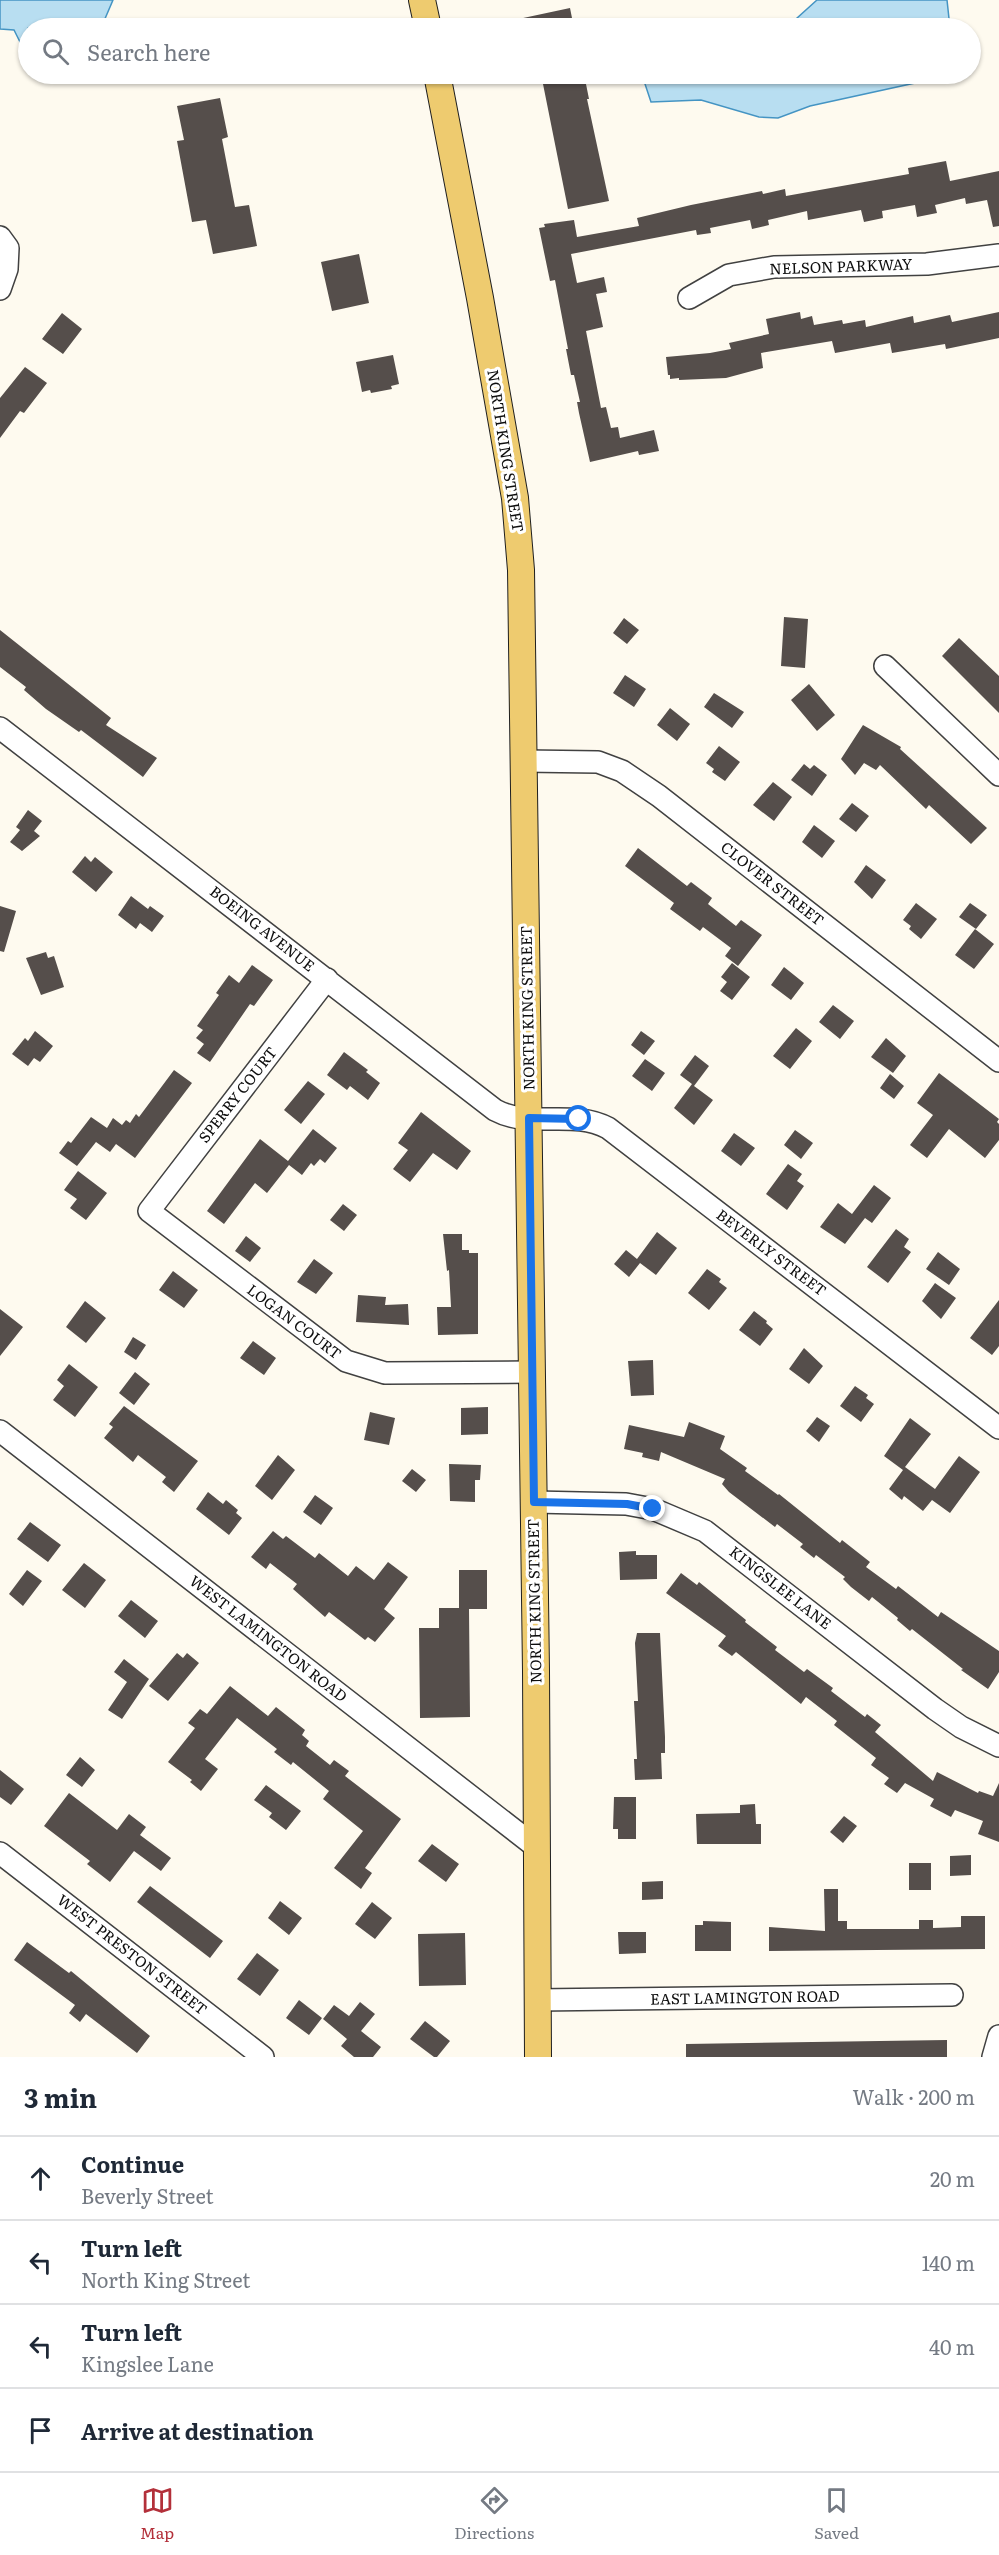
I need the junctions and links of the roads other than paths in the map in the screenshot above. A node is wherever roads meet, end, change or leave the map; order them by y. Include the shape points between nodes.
1 (422, 0) edge
2 (426, 18) edge
3 (439, 84) edge
4 (0, 237) edge
5 (999, 255) edge
6 (0, 289) edge
7 (689, 298) dead end
8 (885, 666) dead end
9 (0, 728) edge
10 (524, 761) junction
11 (999, 775) edge
12 (327, 979) junction
13 (999, 1061) edge
14 (529, 1118) junction
15 (149, 1211) joint
16 (532, 1372) junction
17 (999, 1428) edge
18 (0, 1431) edge
19 (534, 1502) junction
20 (999, 1746) edge
21 (536, 1847) junction
22 (0, 1853) edge
23 (952, 1995) dead end
24 (537, 2000) junction
25 (999, 2036) edge
26 (263, 2057) edge
27 (538, 2057) edge
28 (993, 2057) edge

1 - 2 main road
3 - 10 main road, NORTH KING STREET via 515,498 521,570
4 - 6 street via 8,248 7,269
5 - 7 street, NELSON PARKWAY via 927,264 774,267 729,275
8 - 11 street
9 - 12 street, BOEING AVENUE
10 - 13 street, CLOVER STREET via 598,762 622,771
10 - 14 main road, NORTH KING STREET
12 - 14 street, BOEING AVENUE via 495,1110
12 - 15 street, SPERRY COURT
14 - 16 main road, NORTH KING STREET
14 - 17 street, BEVERLY STREET via 591,1120 608,1128
15 - 16 street, LOGAN COURT via 346,1361 385,1373
16 - 19 main road, NORTH KING STREET
18 - 21 street, WEST LAMINGTON ROAD
19 - 20 street, KINGSLEE LANE via 627,1504 653,1509 705,1531 935,1709
19 - 21 main road, NORTH KING STREET
21 - 24 main road, NORTH KING STREET
22 - 26 street, WEST PRESTON STREET
23 - 24 street, EAST LAMINGTON ROAD
24 - 27 main road, NORTH KING STREET
25 - 28 street

